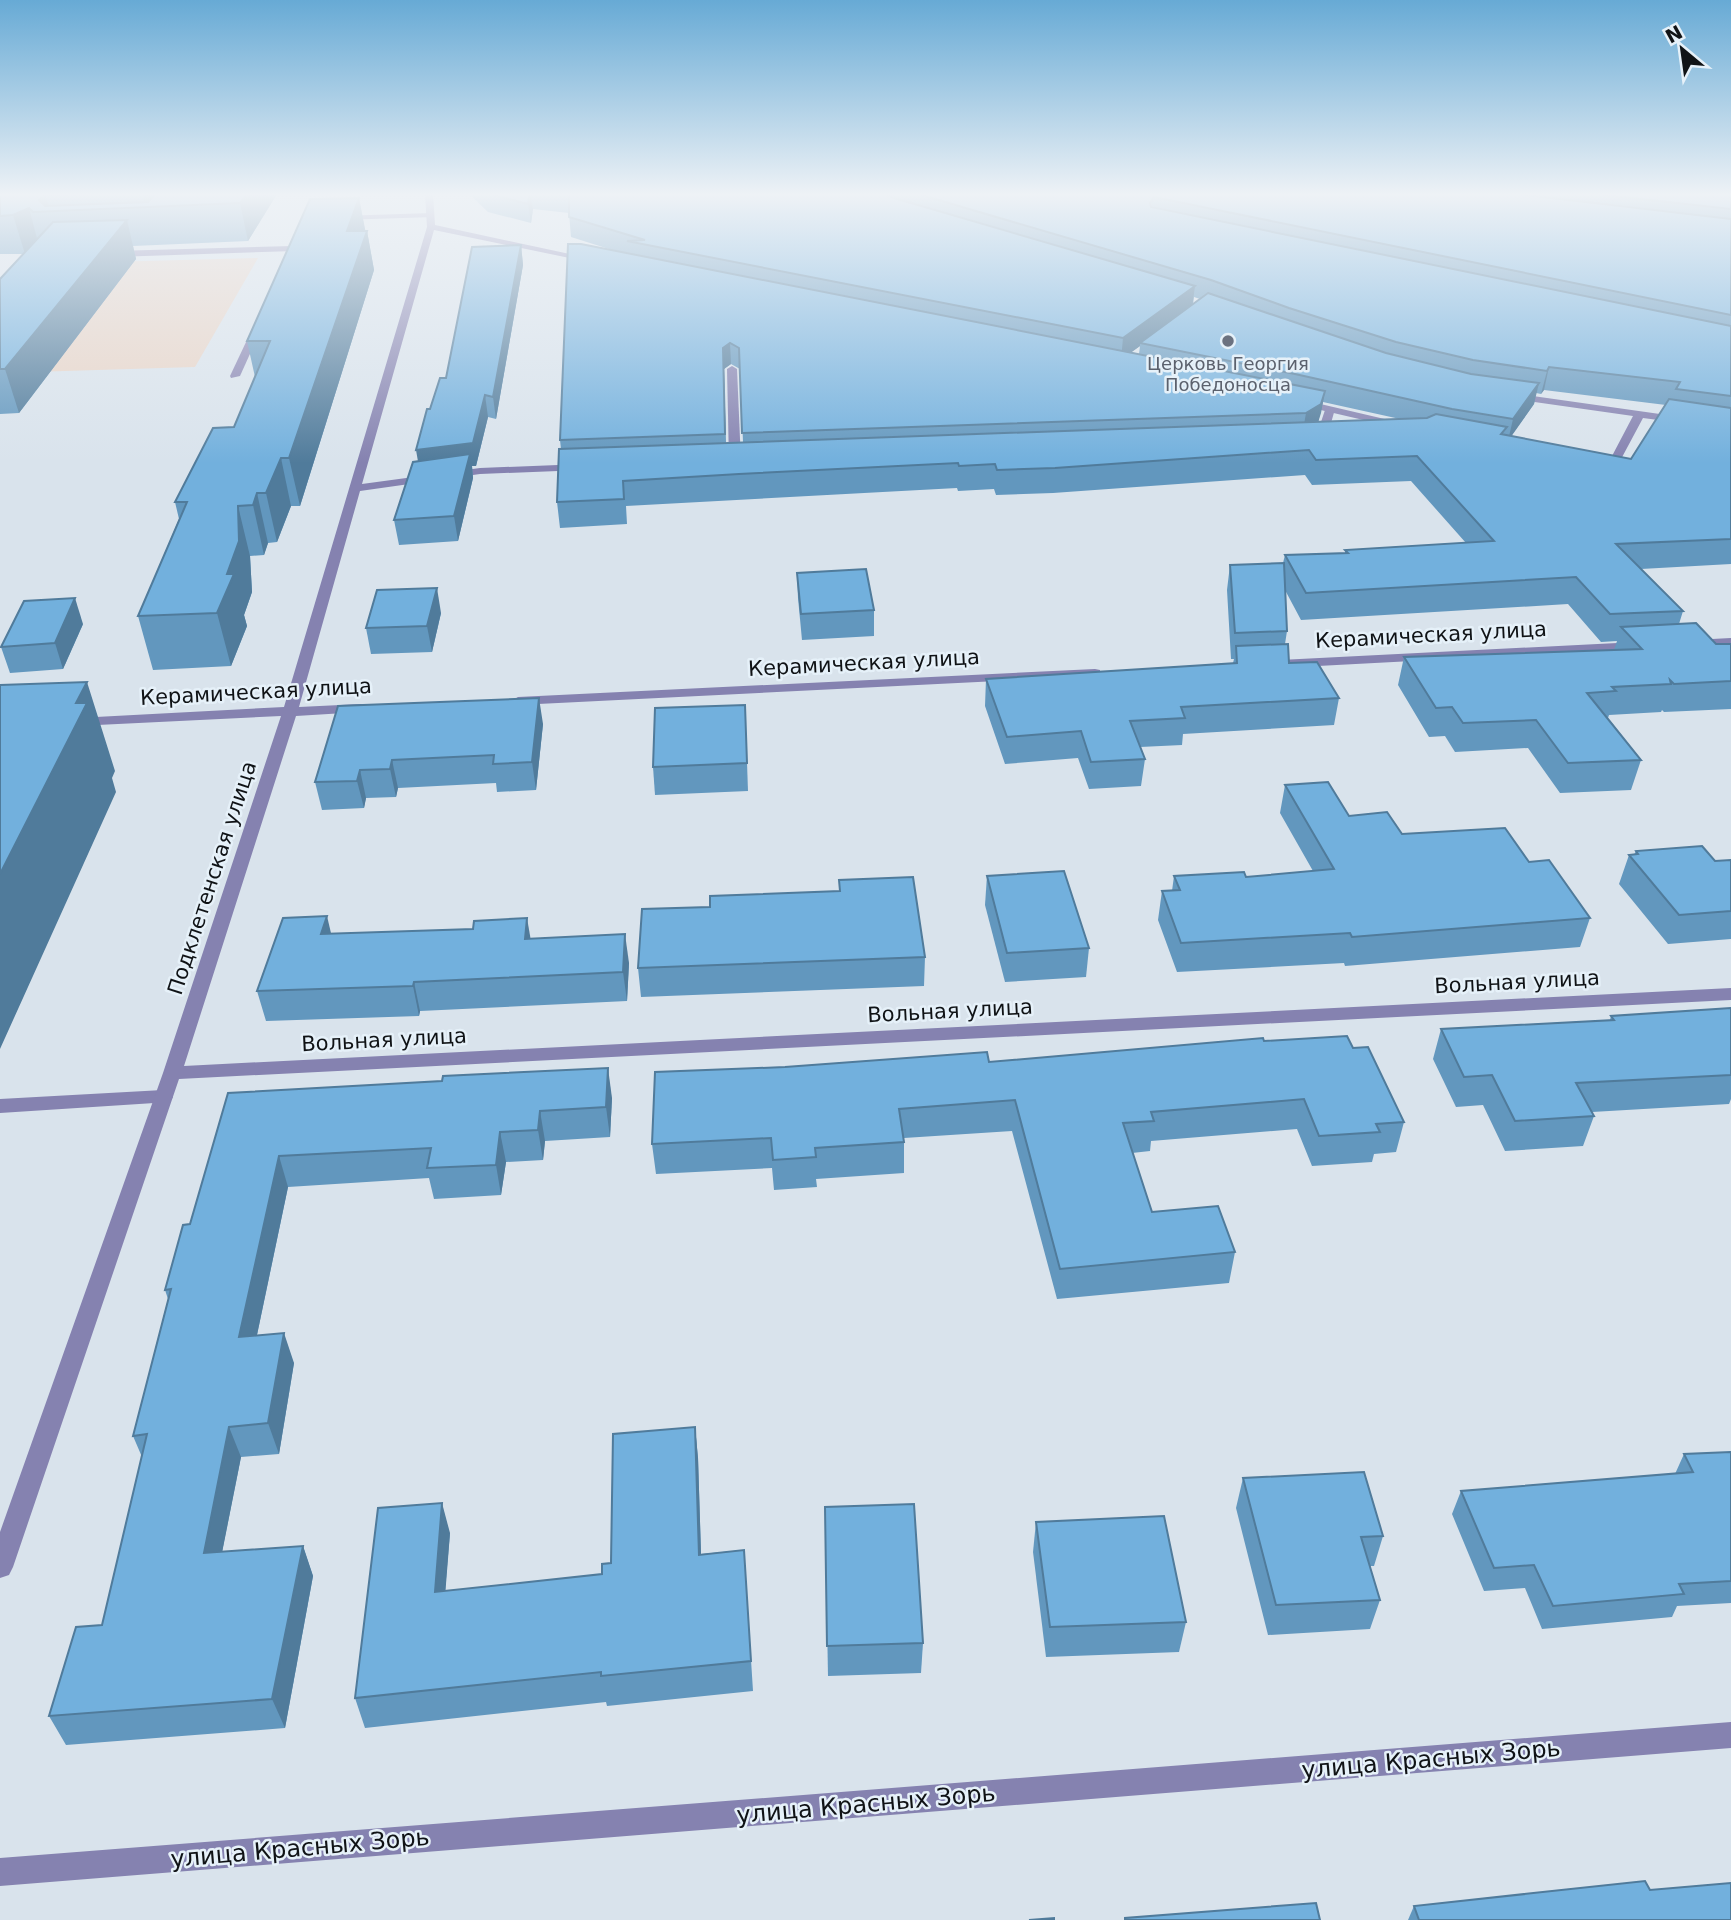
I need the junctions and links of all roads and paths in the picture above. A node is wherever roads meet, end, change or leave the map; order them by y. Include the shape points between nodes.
1 (413, 284) edge
2 (264, 312) edge
3 (732, 369) edge
4 (235, 376) dead end
5 (1493, 393) edge
6 (1291, 400) edge
7 (1330, 409) junction
8 (1640, 414) junction
9 (1695, 422) edge
10 (1396, 438) edge
11 (1331, 440) edge
12 (1585, 460) edge
13 (735, 462) junction
14 (749, 462) edge
15 (722, 463) edge
16 (601, 467) edge
17 (356, 488) junction
18 (1731, 642) edge
19 (1676, 644) edge
20 (1648, 646) edge
21 (1260, 664) edge
22 (1108, 672) edge
23 (498, 702) edge
24 (373, 708) edge
25 (290, 712) junction
26 (55, 723) edge
27 (1731, 994) edge
28 (172, 1073) junction
29 (163, 1097) junction
30 (0, 1106) edge
31 (0, 1567) edge
32 (1731, 1735) edge
33 (0, 1872) edge

1 - 17 street, Подклетенская улица
2 - 4 street
3 - 13 street
5 - 8 street
6 - 7 street
7 - 10 street via 1408,432
7 - 11 street via 1324,430 1306,441
8 - 9 street
8 - 12 street via 1616,459
13 - 14 street
13 - 15 street
16 - 17 street via 480,471
17 - 25 street, Подклетенская улица
18 - 19 street
20 - 21 street, Керамическая улица
22 - 23 street, Керамическая улица
24 - 25 street, Керамическая улица
25 - 26 street, Керамическая улица
25 - 28 street, Подклетенская улица
27 - 28 street, Вольная улица
28 - 29 street, Подклетенская улица
29 - 30 street
29 - 31 street, Подклетенская улица
32 - 33 street, улица Красных Зорь

